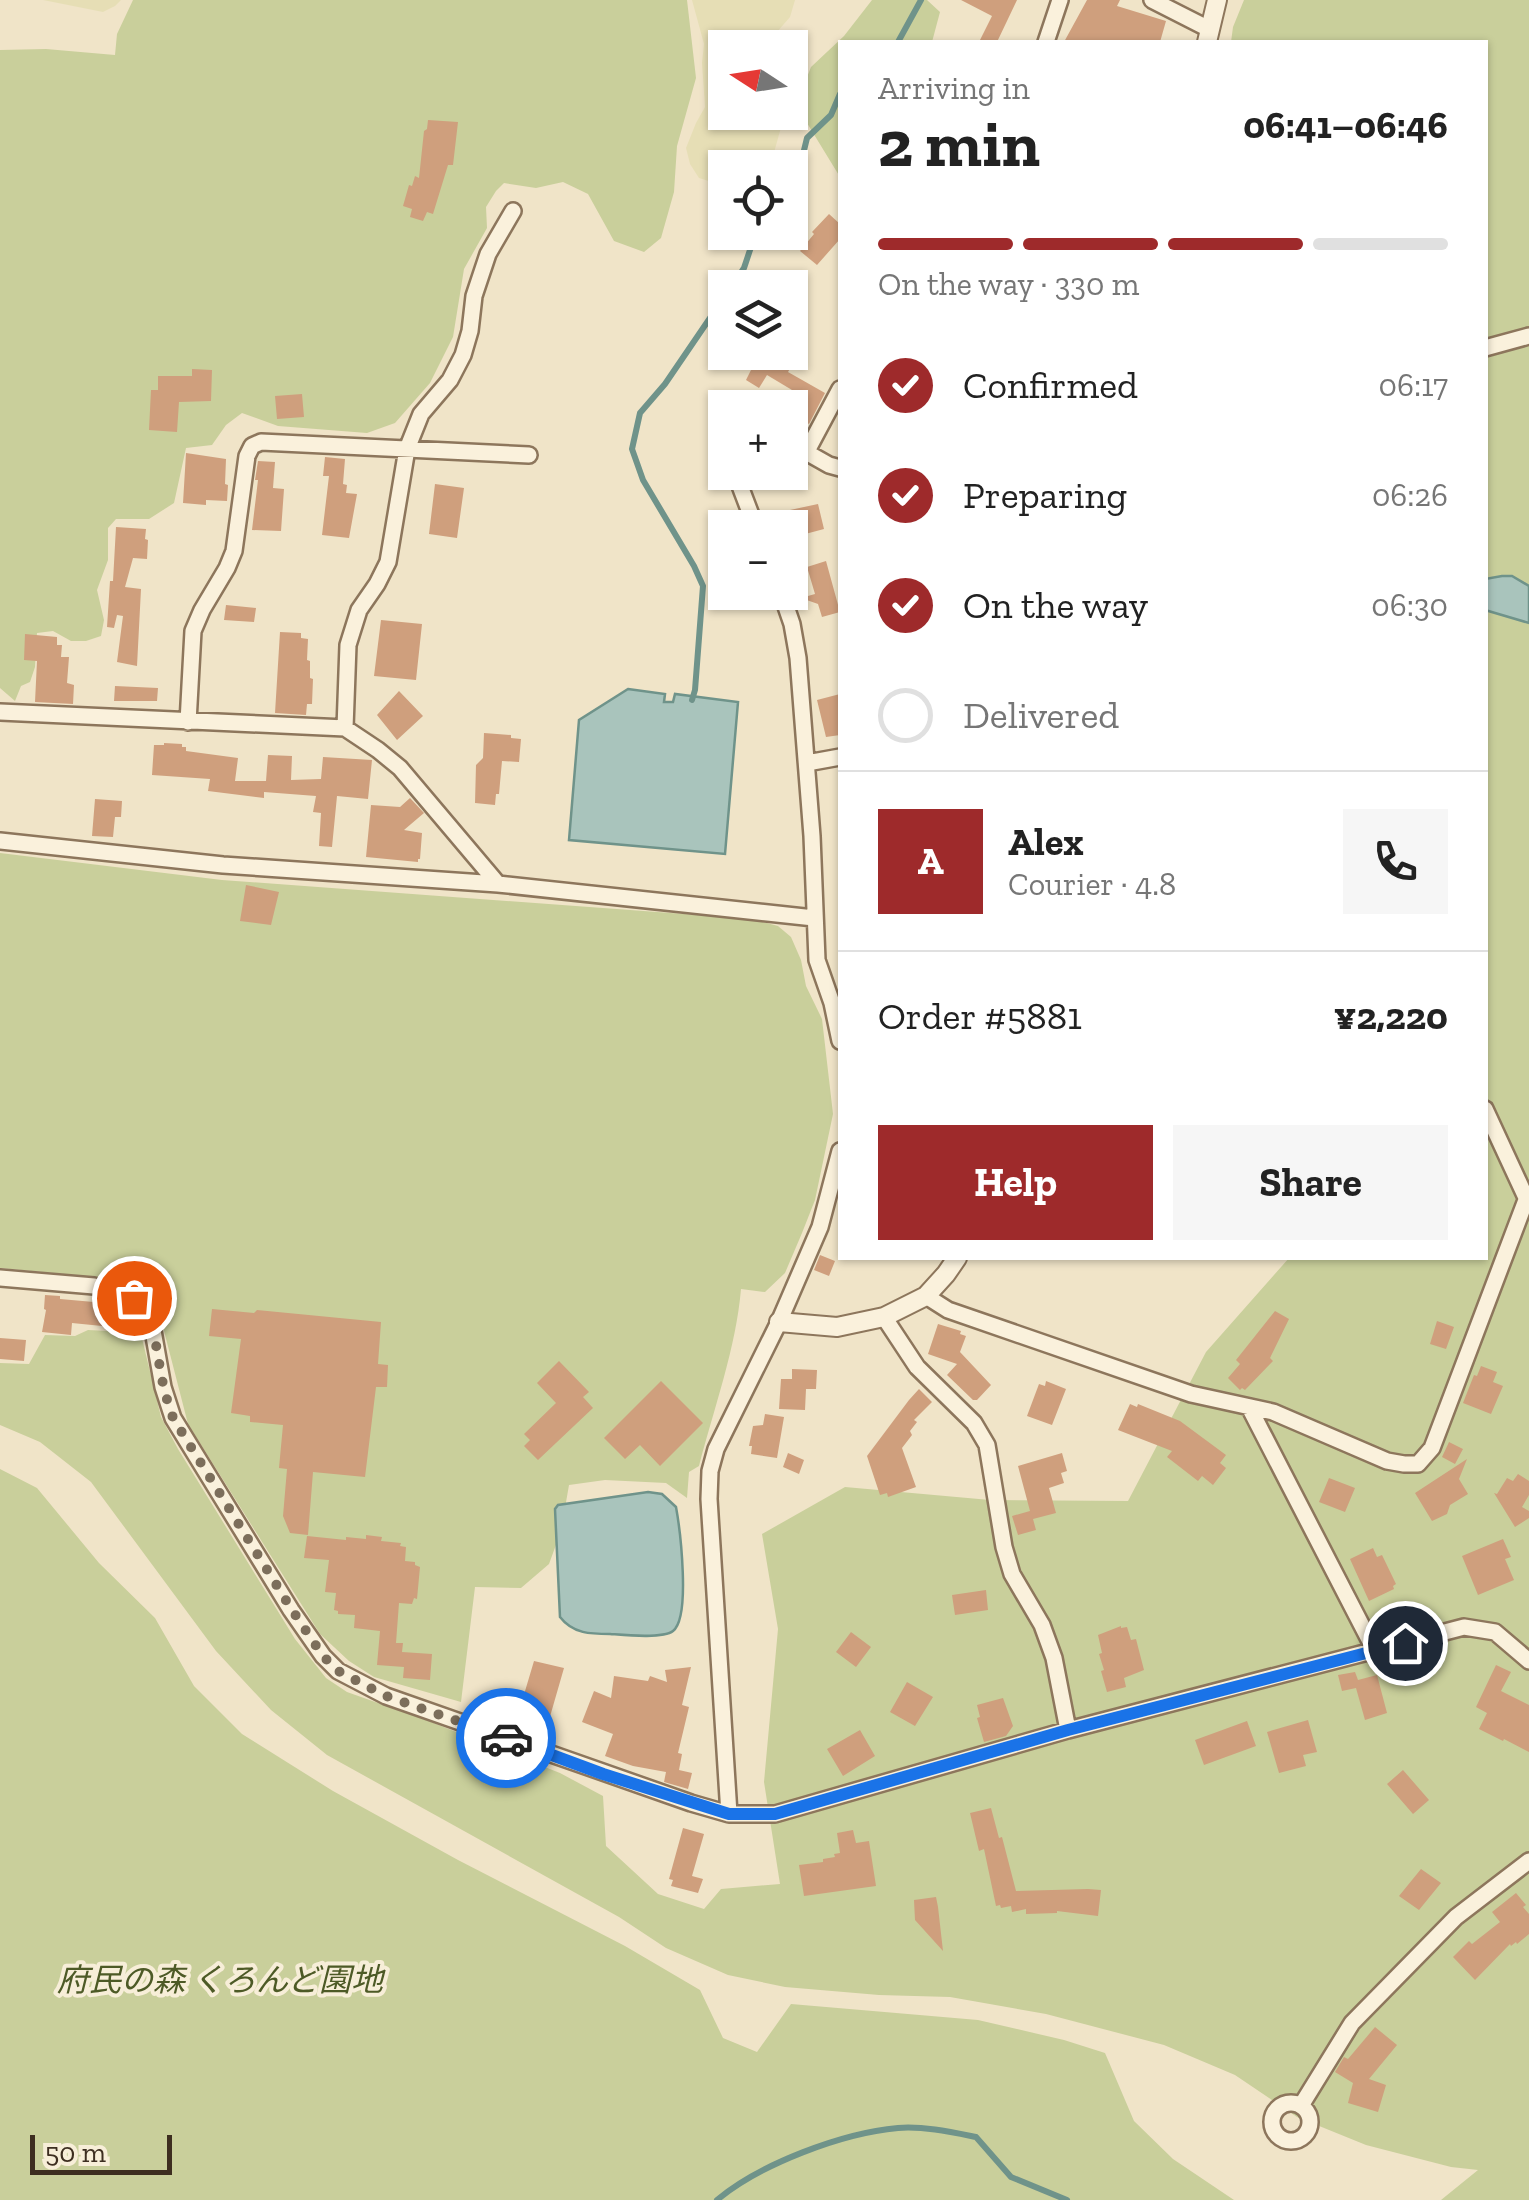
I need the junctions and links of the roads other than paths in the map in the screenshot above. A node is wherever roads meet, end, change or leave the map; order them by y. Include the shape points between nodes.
1 (1060, 0) edge
2 (1152, 0) edge
3 (1217, 0) edge
4 (1208, 36) edge
5 (1047, 40) edge
6 (512, 211) dead end
7 (1529, 336) edge
8 (1488, 347) edge
9 (838, 392) edge
10 (407, 449) junction
11 (808, 449) edge
12 (808, 452) edge
13 (529, 456) dead end
14 (838, 467) edge
15 (787, 610) edge
16 (0, 712) edge
17 (188, 722) junction
18 (345, 728) junction
19 (838, 757) edge
20 (807, 763) junction
21 (0, 841) edge
22 (498, 884) junction
23 (814, 918) junction
24 (838, 1031) edge
25 (1488, 1115) edge
26 (838, 1159) edge
27 (1528, 1202) edge
28 (956, 1260) edge
29 (0, 1278) edge
30 (926, 1296) junction
31 (884, 1318) junction
32 (780, 1322) junction
33 (1249, 1406) junction
34 (1376, 1650) junction
35 (1529, 1662) edge
36 (1068, 1730) junction
37 (729, 1814) junction
38 (1529, 1861) edge
39 (1302, 2104) dead end

1 - 5 street
2 - 4 street
3 - 4 street
6 - 10 street via 488,254 463,355 420,414
7 - 8 street
9 - 11 street
10 - 13 street
10 - 17 street via 252,446 234,550 193,631
10 - 18 street via 388,562 359,610 348,645
12 - 14 street
15 - 20 street
16 - 17 street
17 - 18 street
18 - 22 street via 400,768
19 - 20 street
20 - 23 street
21 - 22 street
22 - 23 street
23 - 24 street via 817,960
25 - 27 street
26 - 32 street via 820,1227
27 - 33 street via 1432,1448 1418,1464 1387,1461
28 - 30 street
29 - 37 street via 94,1286 134,1298 145,1309 173,1418 292,1610 338,1671 400,1701
30 - 31 street
30 - 33 street via 948,1310 1192,1394
31 - 32 street via 837,1327
31 - 36 street via 917,1367 974,1423 987,1445 1008,1561 1054,1658
32 - 37 street via 710,1471
33 - 34 street
34 - 35 street via 1464,1628 1495,1632
34 - 36 street
36 - 37 street via 775,1814
38 - 39 street via 1456,1917 1352,2023

